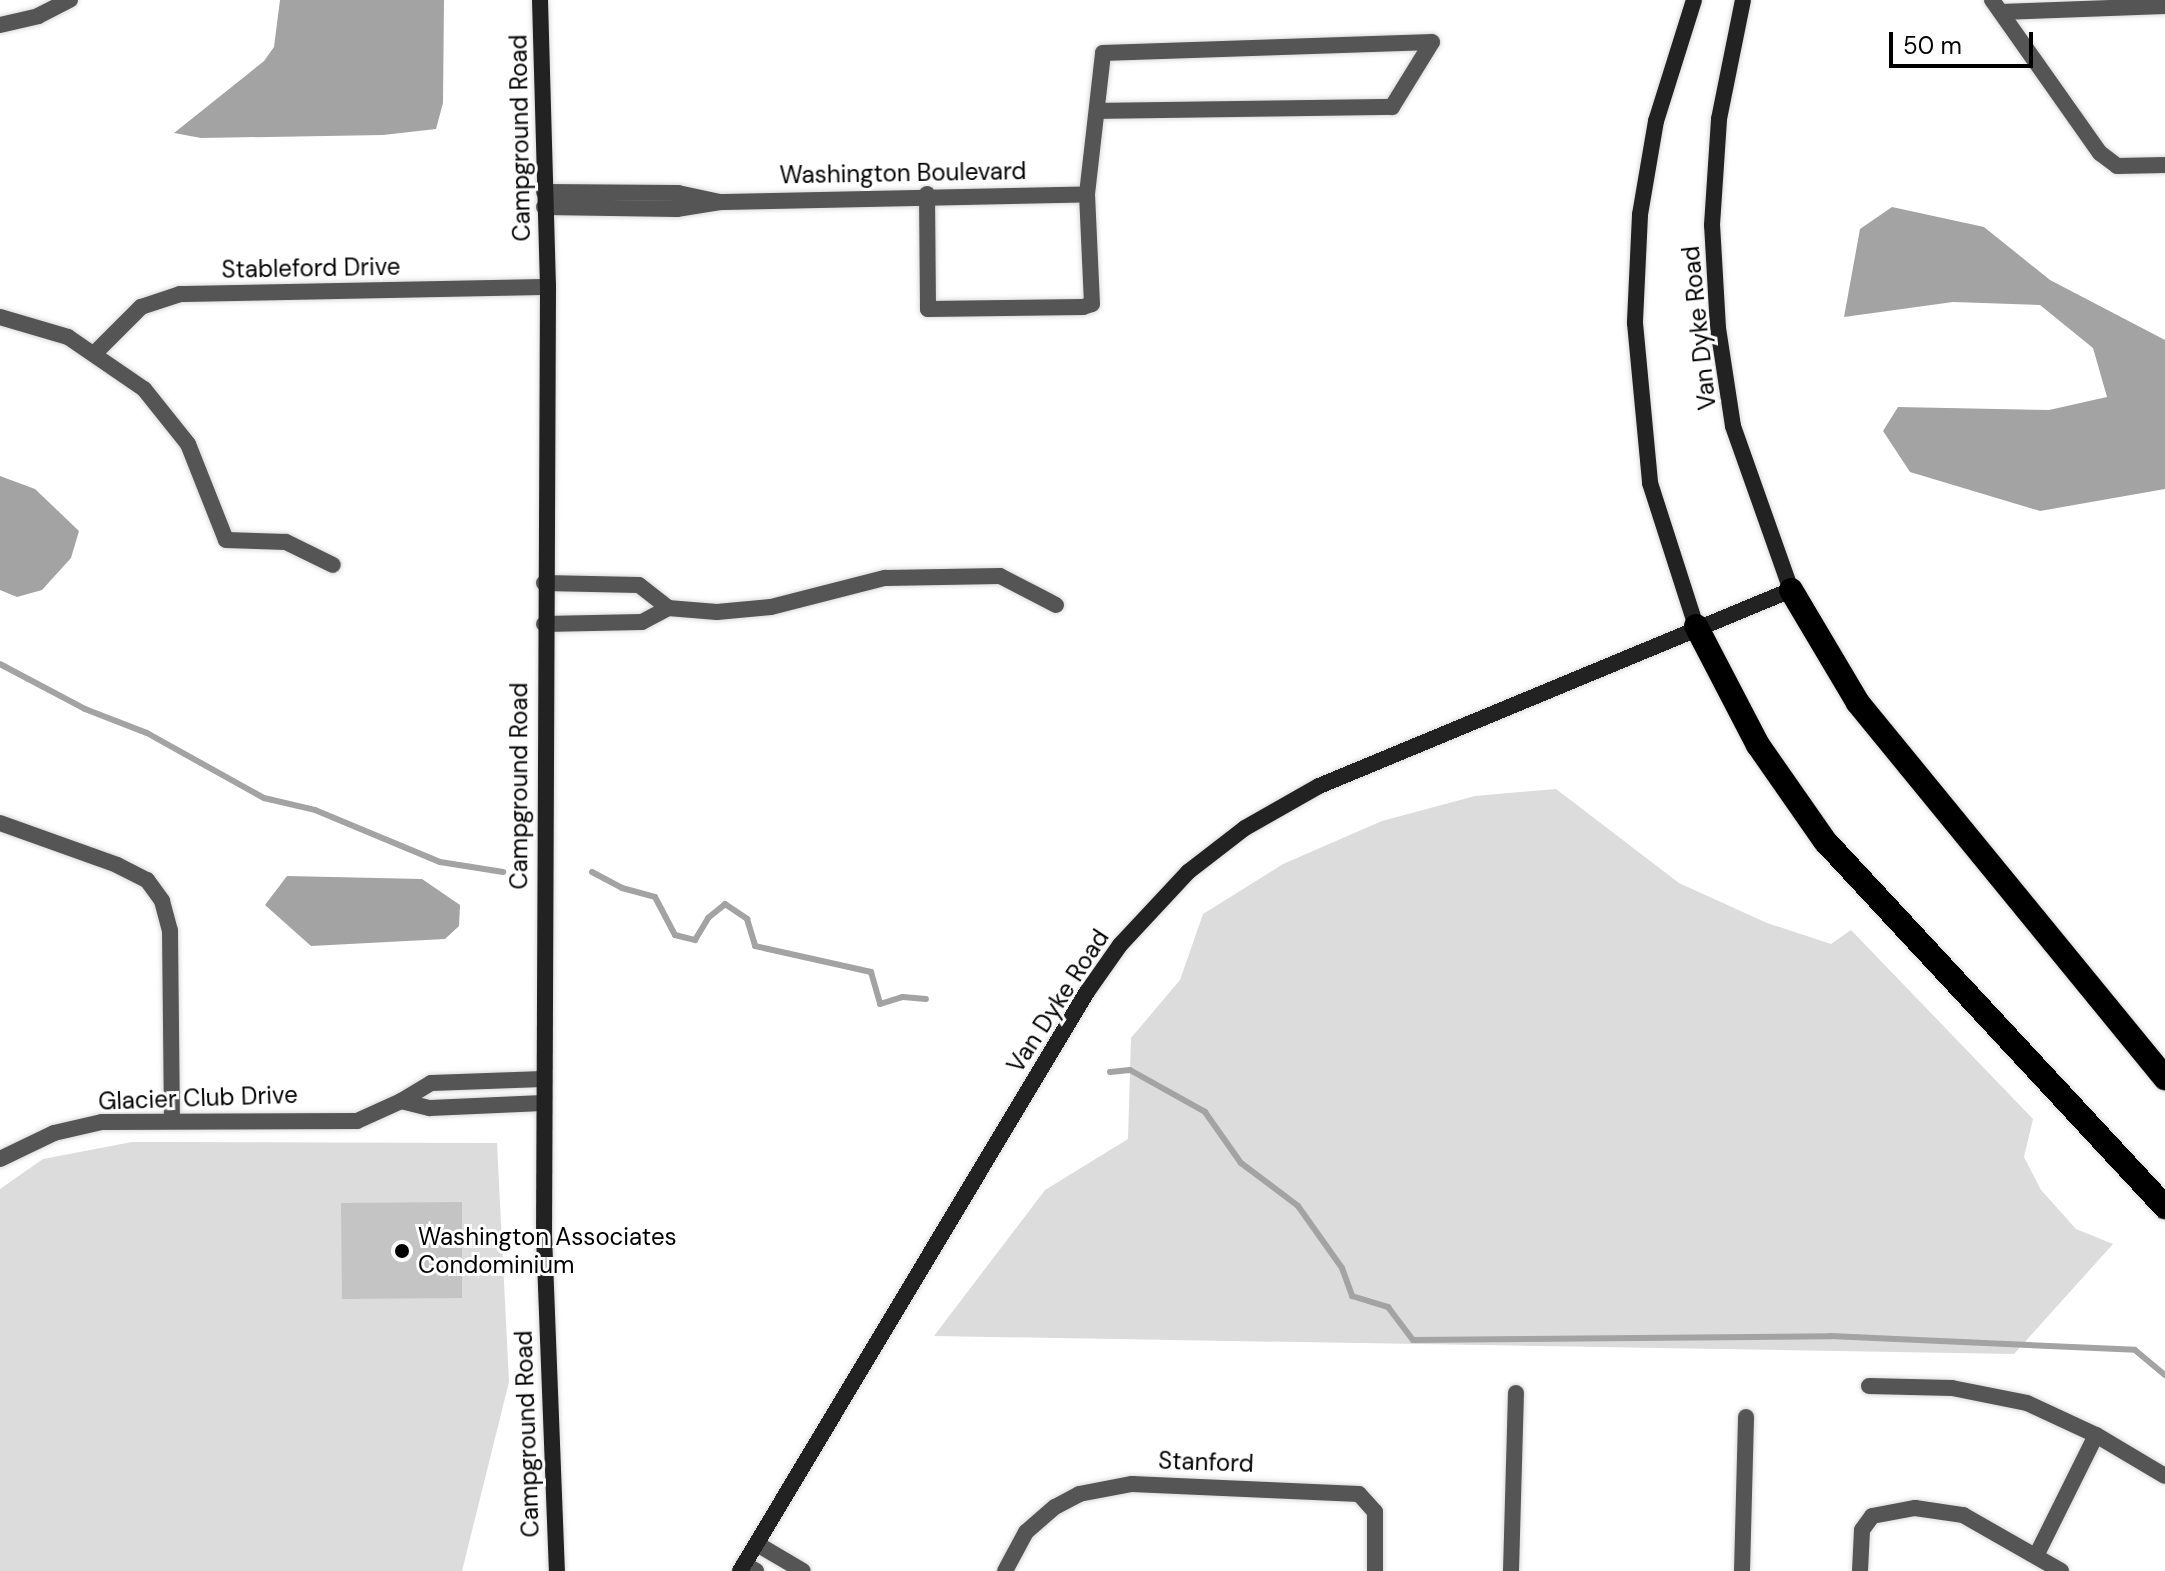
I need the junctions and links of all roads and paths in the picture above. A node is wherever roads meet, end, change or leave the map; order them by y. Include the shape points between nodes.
1 (70, 0) edge
2 (540, 0) edge
3 (1694, 0) edge
4 (1743, 0) edge
5 (1997, 6) edge
6 (2165, 6) edge
7 (0, 25) edge
8 (1099, 111) junction
9 (2165, 165) edge
10 (927, 194) junction
11 (1087, 194) junction
12 (544, 200) junction
13 (548, 287) junction
14 (0, 317) edge
15 (96, 352) junction
16 (333, 565) dead end
17 (544, 583) junction
18 (1791, 590) junction
19 (1056, 605) dead end
20 (668, 608) junction
21 (544, 624) junction
22 (1696, 626) junction
23 (0, 823) edge
24 (2165, 1078) edge
25 (543, 1079) junction
26 (478, 1081) junction
27 (401, 1101) junction
28 (543, 1103) junction
29 (478, 1106) junction
30 (172, 1121) junction
31 (0, 1159) edge
32 (2165, 1207) edge
33 (1869, 1386) dead end
34 (1516, 1393) dead end
35 (1746, 1417) dead end
36 (2096, 1435) junction
37 (2165, 1476) edge
38 (757, 1544) junction
39 (2036, 1556) junction
40 (747, 1569) edge
41 (557, 1571) edge
42 (803, 1571) edge
43 (1005, 1571) edge
44 (1375, 1571) edge
45 (1511, 1571) edge
46 (1742, 1571) edge
47 (1860, 1571) edge
48 (2061, 1571) edge

1 - 7 street via 38,16
2 - 12 street, Campground Road
3 - 22 street via 1656,121 1640,215 1635,323 1650,483
4 - 18 street, Van Dyke Road via 1719,119 1712,225 1718,328 1733,426
5 - 6 street
5 - 9 street via 2100,153 2117,166
8 - 8 street via 1103,53 1432,42 1392,107
8 - 11 street via 1093,122
10 - 11 street, Washington Boulevard
10 - 11 street via 928,309 1092,304
10 - 12 street, Washington Boulevard via 720,202 678,193
12 - 13 street, Campground Road
13 - 15 street, Stableford Drive via 180,294 141,307
13 - 17 street, Campground Road
14 - 15 street via 37,326
15 - 16 street via 144,389 188,444 226,540 286,542
17 - 20 street via 639,585
17 - 21 street, Campground Road
18 - 22 street, Van Dyke Road
18 - 24 highway via 1858,703
19 - 20 street via 1000,576 885,578 771,607 717,612
20 - 21 street via 642,622
21 - 25 street, Campground Road
22 - 32 highway via 1758,745 1825,841
22 - 38 street, Van Dyke Road via 1319,786 1245,828 1188,872 1120,945 1087,992
23 - 30 street via 117,865 147,880 162,901 170,931
25 - 26 street, Glacier Club Drive
25 - 28 street, Campground Road
26 - 27 street, Glacier Club Drive via 431,1083
26 - 29 street
27 - 29 street via 430,1108
27 - 30 street, Glacier Club Drive via 357,1121
28 - 29 street
28 - 41 street, Campground Road
30 - 31 street, Glacier Club Drive via 102,1122 54,1133
33 - 36 street via 1952,1388 2027,1403
34 - 45 street
35 - 46 street
36 - 37 street
36 - 39 street
38 - 40 street, Van Dyke Road
38 - 42 street
39 - 47 street via 1963,1515 1888,1510 1872,1516 1862,1530
39 - 48 street
43 - 44 street, Stanford via 1026,1532 1055,1507 1079,1494 1132,1484 1359,1494 1375,1512

